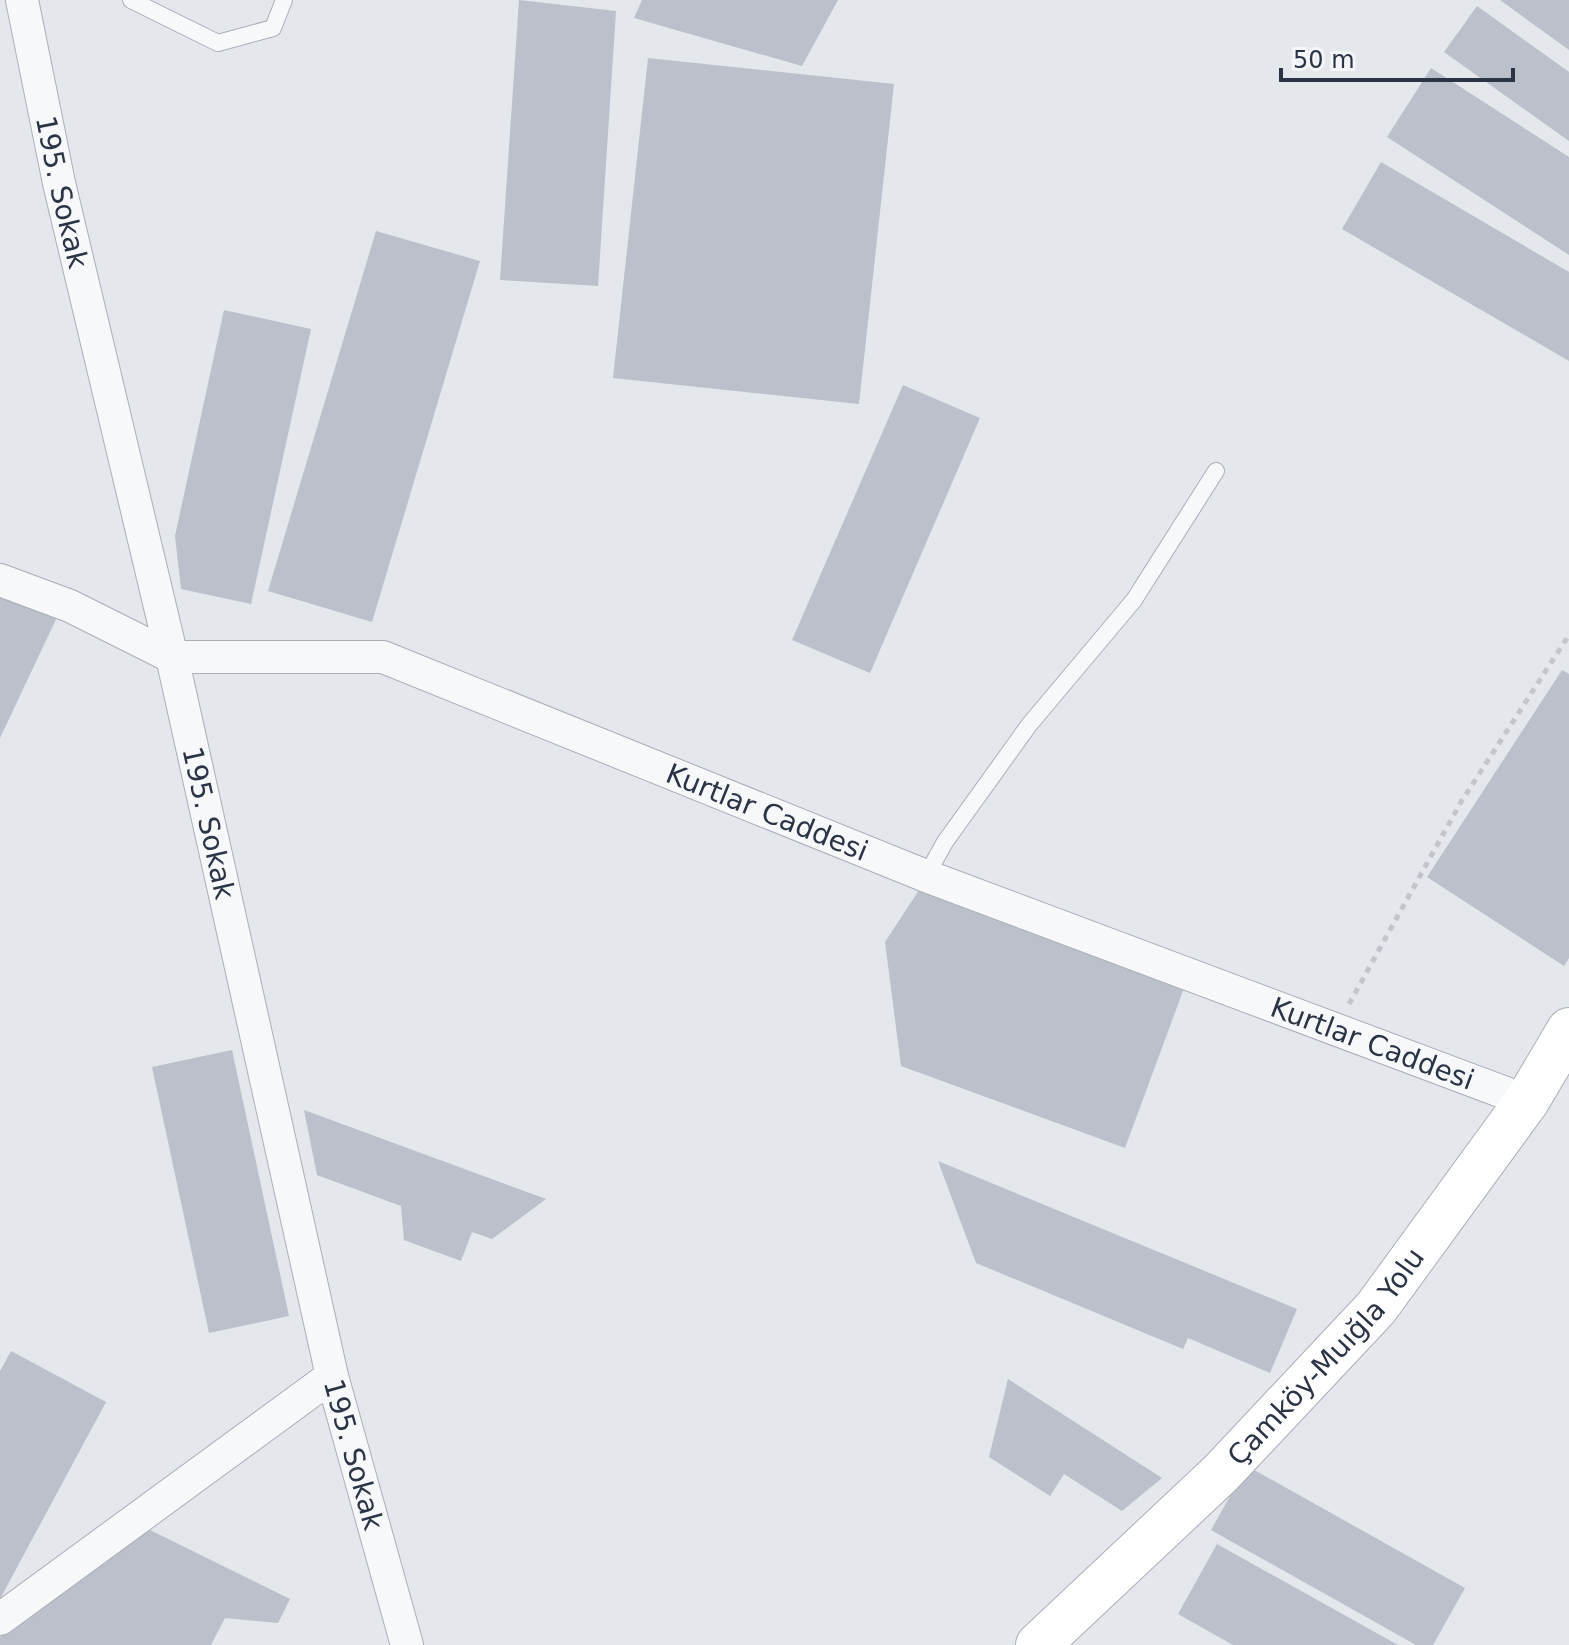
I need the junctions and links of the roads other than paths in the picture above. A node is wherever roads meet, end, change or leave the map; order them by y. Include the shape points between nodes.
1 (22, 0) edge
2 (131, 0) edge
3 (284, 0) edge
4 (1216, 471) dead end
5 (0, 580) edge
6 (172, 657) junction
7 (926, 876) junction
8 (1569, 1030) edge
9 (1527, 1101) junction
10 (332, 1376) junction
11 (0, 1619) edge
12 (407, 1645) edge
13 (1038, 1645) edge

1 - 6 street, 195. Sokak via 59,183
2 - 3 lane via 218,43 273,28
4 - 7 lane via 1134,600 1029,725
5 - 6 street, Kurtlar Caddesi via 70,606
6 - 7 street, Kurtlar Caddesi via 383,657
6 - 10 street, 195. Sokak
7 - 9 street, Kurtlar Caddesi
8 - 9 street, Çamköy-Muığla Yolu
9 - 13 street, Çamköy-Muığla Yolu via 1376,1308 1221,1473
10 - 11 street
10 - 12 street, 195. Sokak

